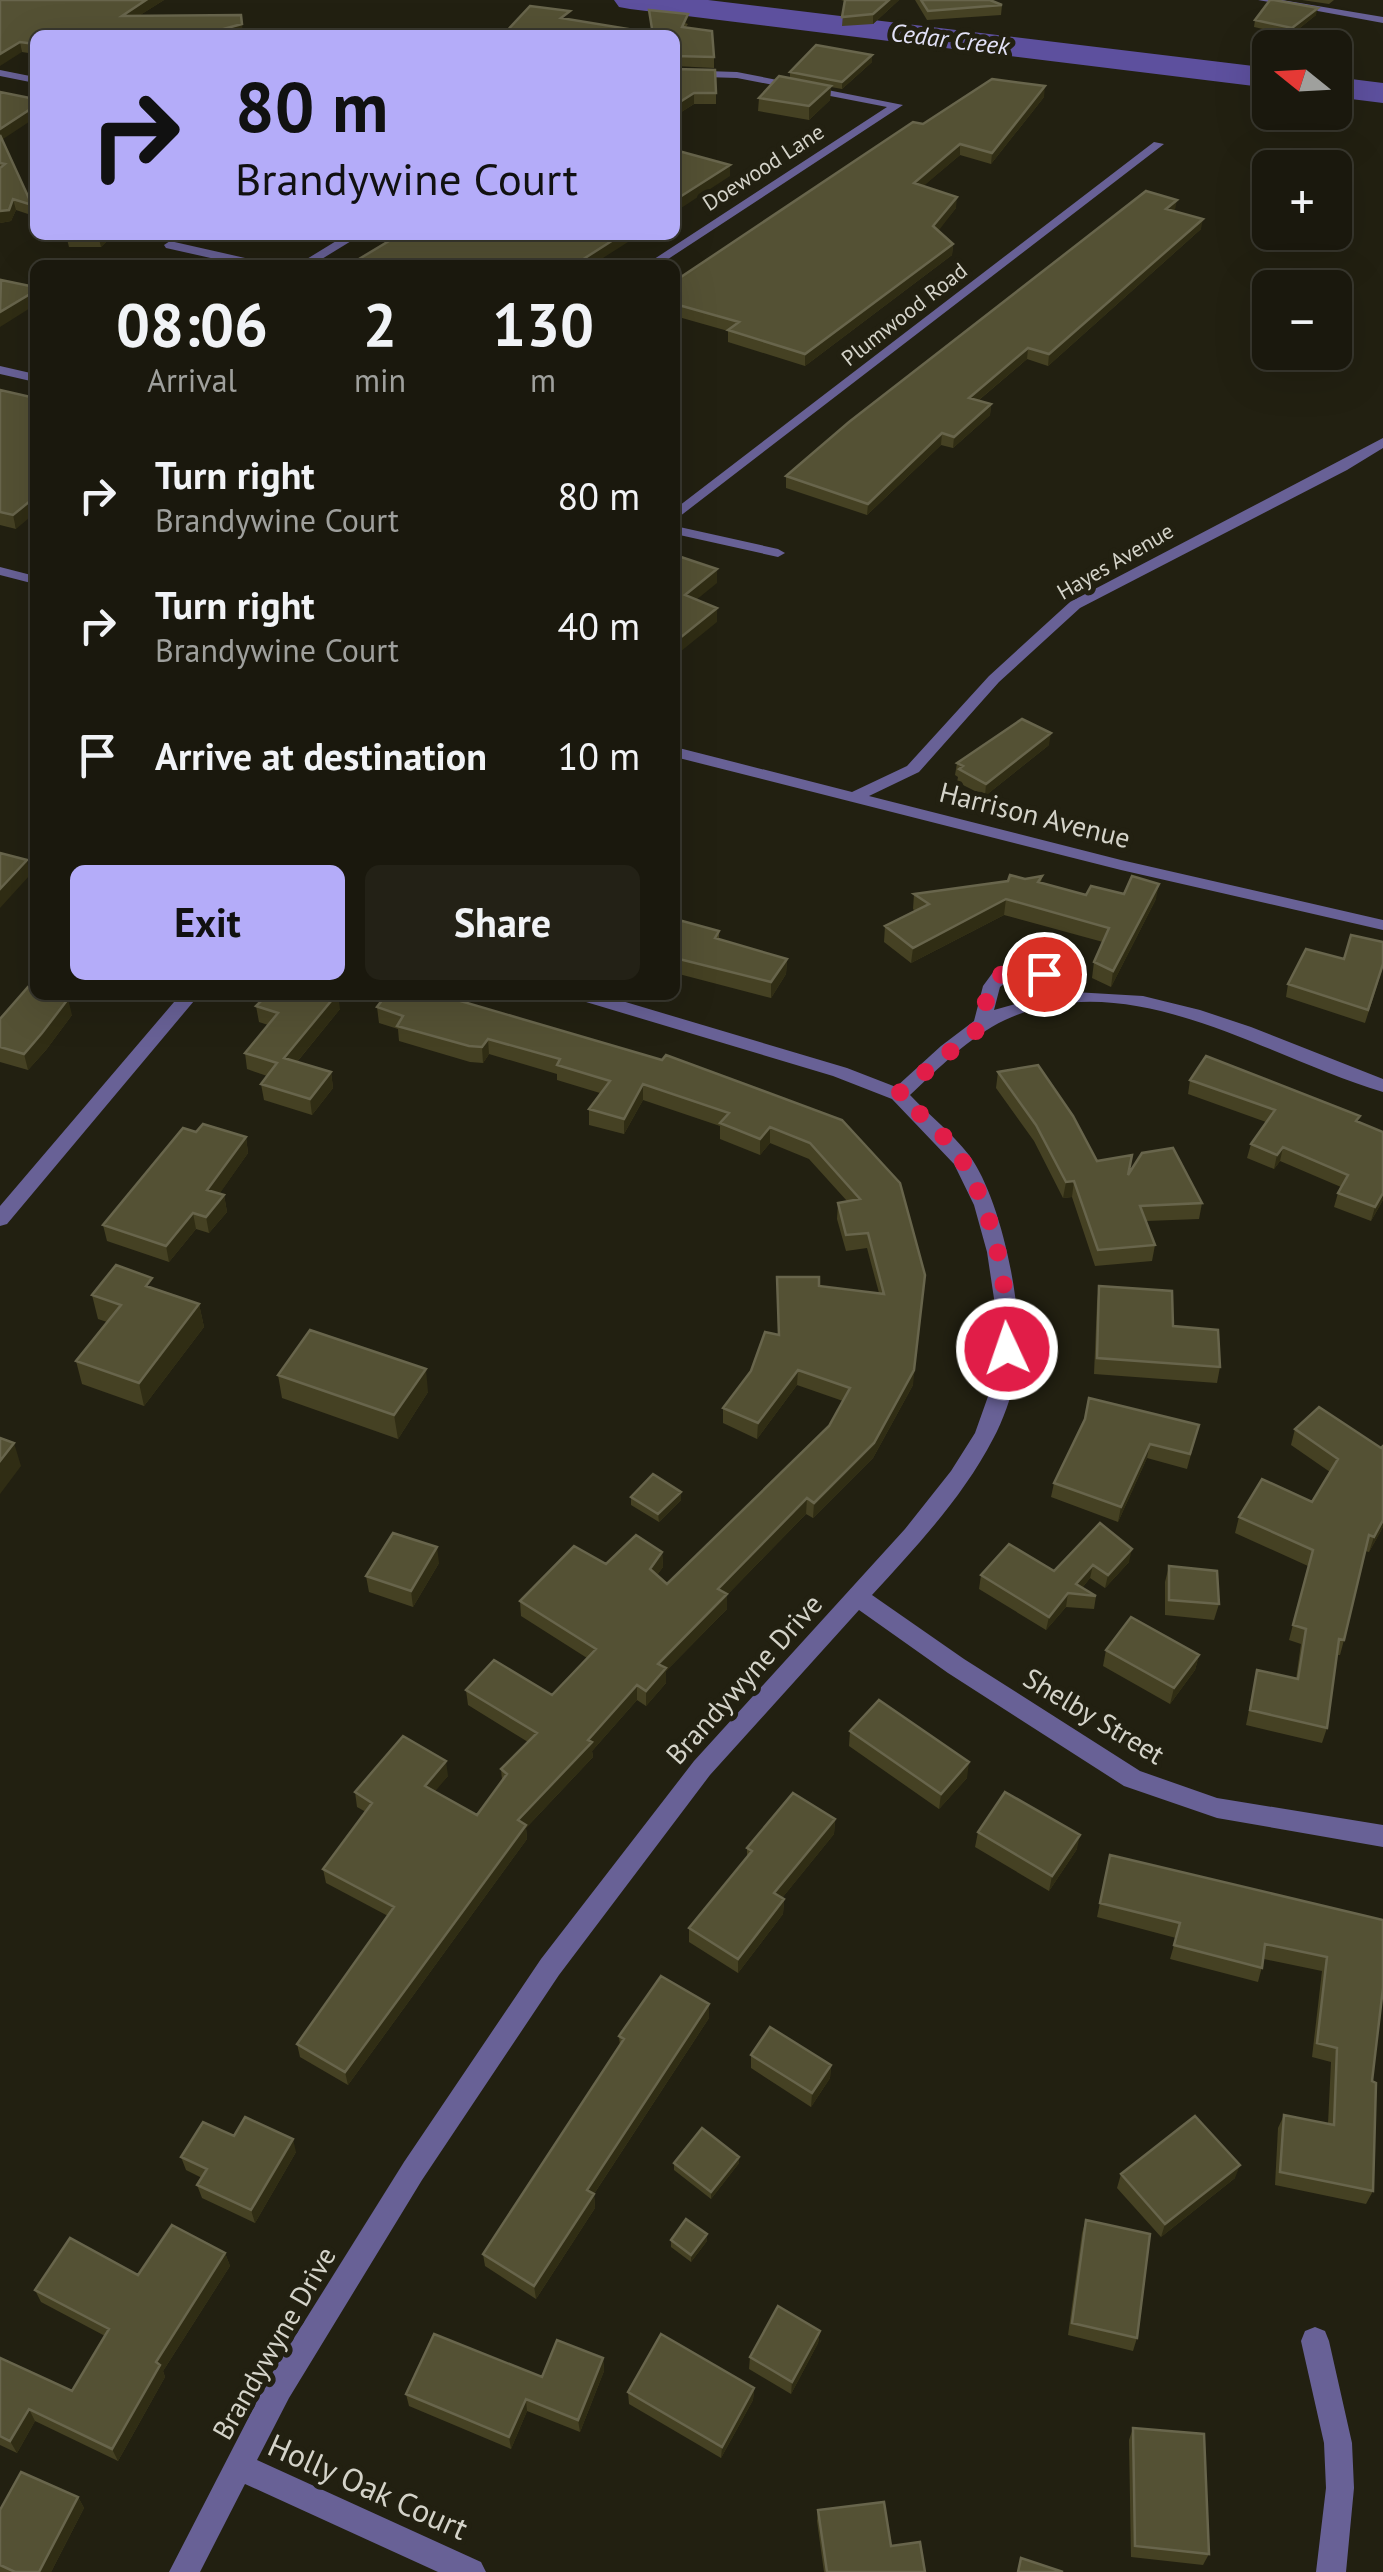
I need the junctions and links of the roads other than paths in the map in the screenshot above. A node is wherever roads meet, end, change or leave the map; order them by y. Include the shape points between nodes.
1 (1264, 0) edge
2 (1383, 20) edge
3 (0, 73) edge
4 (680, 73) edge
5 (30, 79) edge
6 (1158, 144) dead end
7 (346, 240) edge
8 (170, 245) dead end
9 (237, 260) edge
10 (312, 260) edge
11 (660, 260) edge
12 (0, 370) edge
13 (30, 377) edge
14 (1383, 442) edge
15 (680, 512) edge
16 (680, 531) edge
17 (778, 553) dead end
18 (0, 571) edge
19 (30, 579) edge
20 (680, 753) edge
21 (854, 798) junction
22 (1383, 925) edge
23 (1068, 996) junction
24 (186, 1000) edge
25 (599, 1000) edge
26 (983, 1025) junction
27 (1383, 1086) edge
28 (898, 1094) junction
29 (0, 1219) edge
30 (858, 1597) junction
31 (1383, 1836) edge
32 (1315, 2341) dead end
33 (237, 2466) junction
34 (184, 2572) edge
35 (471, 2572) edge
36 (1331, 2572) edge

1 - 2 street
3 - 5 street
4 - 11 street, Doewood Lane via 737,75 898,105
6 - 15 street, Plumwood Road
7 - 10 street
8 - 9 street
12 - 13 street
14 - 21 street, Hayes Avenue via 1075,606 994,679 913,769
16 - 17 street
18 - 19 street
20 - 21 street, Harrison Avenue
21 - 22 street, Harrison Avenue
23 - 26 street
23 - 26 street via 1044,974 1008,970 991,982
23 - 27 street via 1200,1018
24 - 29 street
25 - 28 street, Brandywyne Drive
26 - 28 street
28 - 30 street, Brandywyne Drive via 962,1160 984,1205 1008,1325 1006,1374 985,1434 959,1476
30 - 31 street, Shelby Street via 1132,1779 1217,1808
30 - 33 street, Brandywyne Drive via 702,1768 550,1966 413,2171
32 - 36 street via 1338,2443
33 - 34 street, Brandywyne Drive
33 - 35 street, Holly Oak Court

